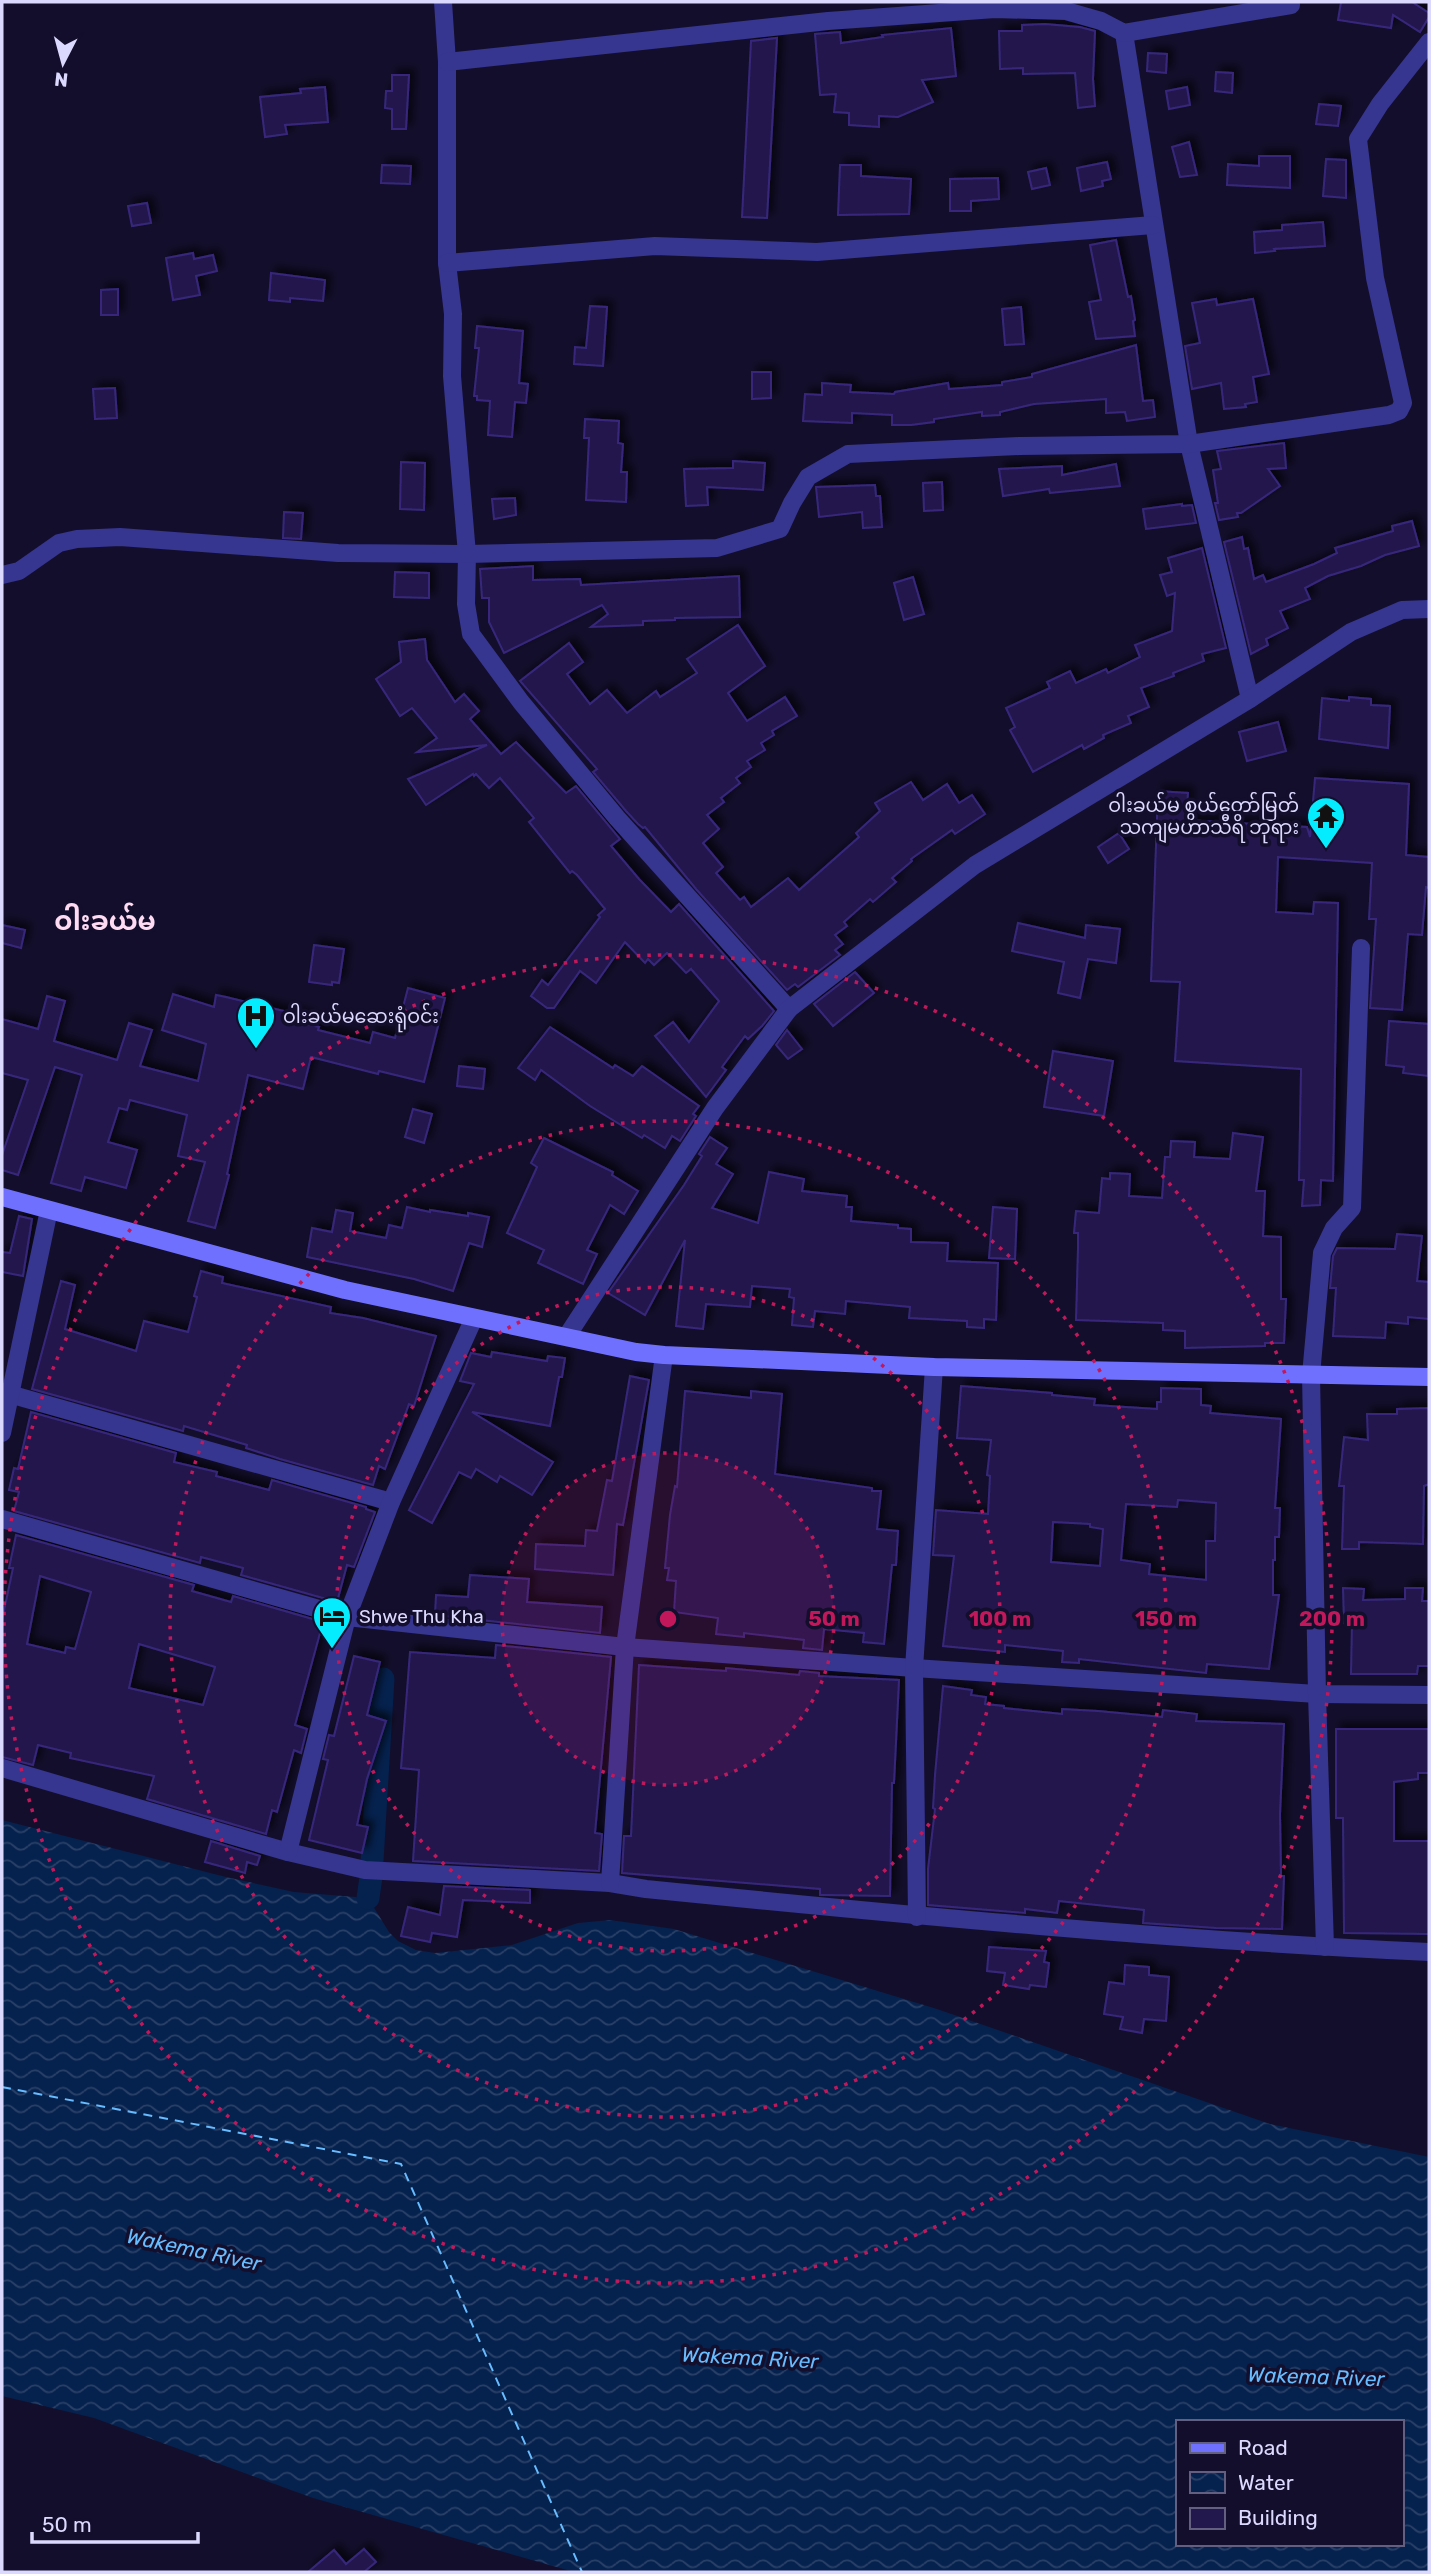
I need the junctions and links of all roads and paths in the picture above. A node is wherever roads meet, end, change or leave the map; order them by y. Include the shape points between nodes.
1 (443, 2) edge
2 (1291, 5) dead end
3 (1124, 33) junction
4 (1429, 41) edge
5 (447, 62) junction
6 (1153, 225) junction
7 (447, 263) junction
8 (1189, 444) junction
9 (467, 554) junction
10 (2, 575) edge
11 (1429, 609) edge
12 (1250, 699) junction
13 (1361, 948) dead end
14 (789, 1009) junction
15 (2, 1198) edge
16 (49, 1210) junction
17 (474, 1318) junction
18 (567, 1336) junction
19 (664, 1355) junction
20 (934, 1367) junction
21 (1311, 1375) junction
22 (1429, 1377) edge
23 (6, 1393) edge
24 (2, 1433) edge
25 (391, 1502) junction
26 (2, 1519) edge
27 (348, 1617) junction
28 (625, 1647) junction
29 (914, 1668) junction
30 (1317, 1694) junction
31 (1429, 1695) edge
32 (2, 1768) edge
33 (288, 1852) junction
34 (610, 1883) junction
35 (917, 1917) junction
36 (1325, 1947) junction
37 (1429, 1952) edge

1 - 5 street
2 - 3 street
3 - 5 street via 1066,11 995,9 828,21
3 - 6 street
4 - 8 street via 1358,139 1375,278 1402,403 1399,411
5 - 7 street
6 - 7 street via 817,253 655,246
6 - 8 street
7 - 9 street
8 - 9 street via 848,454 808,477 780,529 717,548
8 - 12 street
9 - 10 street via 338,554 120,537 59,543 19,571
9 - 14 street via 471,634 617,818
11 - 12 street via 1402,610 1351,632
12 - 14 street via 975,865
13 - 21 street via 1352,1208 1334,1228 1322,1253
14 - 18 street via 715,1108
15 - 16 street
16 - 17 street via 345,1290
16 - 23 street
17 - 18 street
17 - 25 street
18 - 19 street
19 - 20 street
19 - 28 street
20 - 21 street
20 - 29 street
21 - 22 street
21 - 30 street
23 - 24 street
23 - 25 street
25 - 27 street
26 - 27 street
27 - 28 street
27 - 33 street
28 - 29 street
28 - 34 street
29 - 30 street
29 - 35 street
30 - 31 street
30 - 36 street
32 - 33 street
33 - 34 street via 365,1870
34 - 35 street
35 - 36 street
36 - 37 street

